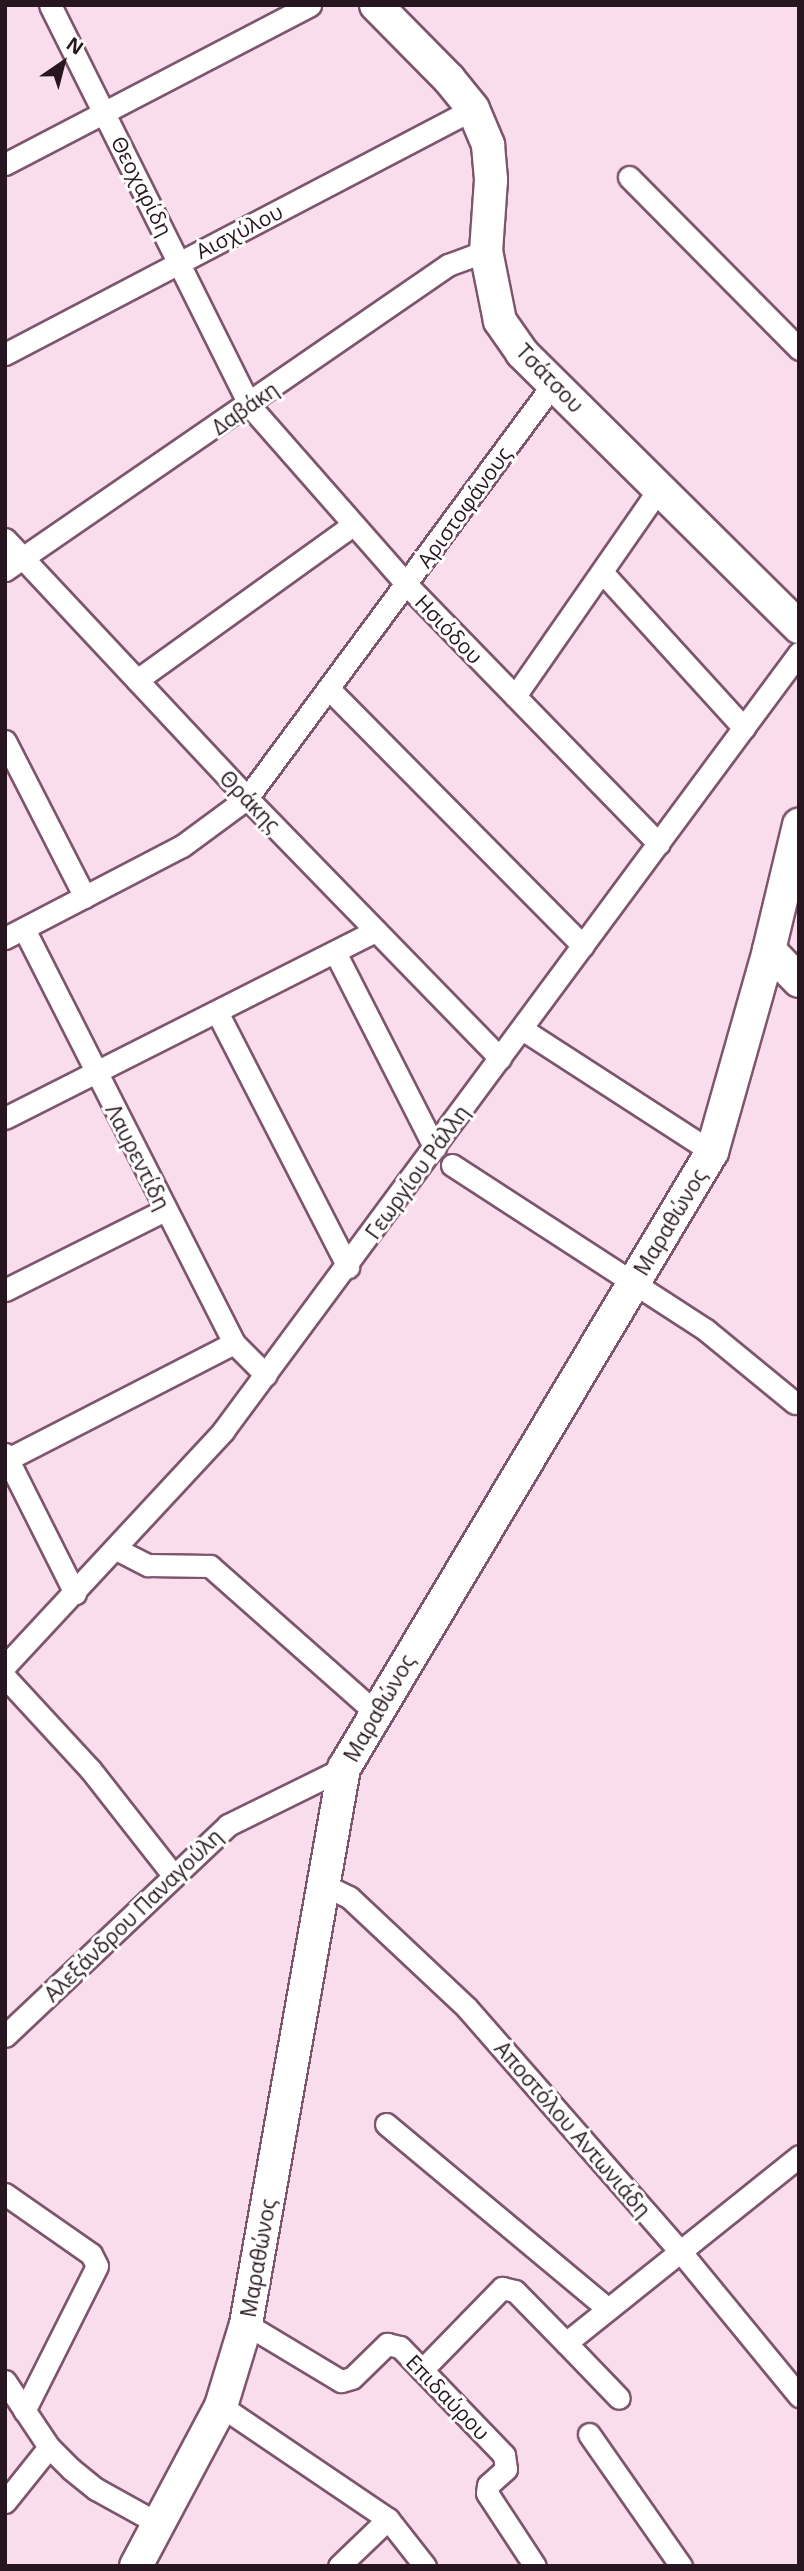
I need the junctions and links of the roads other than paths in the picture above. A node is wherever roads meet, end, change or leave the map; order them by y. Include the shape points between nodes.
1 (50, 5) edge
2 (310, 5) edge
3 (376, 5) edge
4 (473, 109) junction
5 (103, 110) junction
6 (5, 164) edge
7 (629, 177) dead end
8 (486, 251) junction
9 (180, 261) junction
10 (799, 349) edge
11 (5, 354) edge
12 (554, 383) junction
13 (250, 405) junction
14 (659, 489) junction
15 (353, 525) junction
16 (5, 539) edge
17 (15, 565) edge
18 (601, 572) junction
19 (407, 585) junction
20 (799, 627) edge
21 (799, 653) edge
22 (138, 680) junction
23 (330, 688) junction
24 (515, 696) junction
25 (744, 728) junction
26 (5, 741) edge
27 (247, 798) junction
28 (799, 825) edge
29 (659, 844) junction
30 (85, 897) junction
31 (376, 931) junction
32 (15, 933) edge
33 (583, 946) junction
34 (769, 950) junction
35 (334, 952) junction
36 (799, 981) edge
37 (217, 1012) junction
38 (522, 1030) junction
39 (500, 1058) junction
40 (95, 1074) junction
41 (5, 1118) edge
42 (435, 1148) junction
43 (712, 1152) junction
44 (452, 1165) dead end
45 (166, 1210) junction
46 (348, 1267) junction
47 (633, 1284) junction
48 (5, 1290) edge
49 (234, 1343) junction
50 (266, 1375) junction
51 (795, 1403) dead end
52 (6, 1456) edge
53 (116, 1549) junction
54 (75, 1593) junction
55 (5, 1666) edge
56 (5, 1677) edge
57 (374, 1711) junction
58 (344, 1768) junction
59 (173, 1875) junction
60 (324, 1885) junction
61 (5, 2036) edge
62 (386, 2124) dead end
63 (799, 2156) edge
64 (5, 2194) edge
65 (680, 2250) junction
66 (608, 2309) junction
67 (246, 2324) junction
68 (566, 2343) junction
69 (422, 2370) junction
70 (5, 2381) edge
71 (799, 2396) edge
72 (620, 2398) dead end
73 (221, 2406) junction
74 (24, 2411) junction
75 (589, 2434) dead end
76 (49, 2446) junction
77 (5, 2502) edge
78 (388, 2519) junction
79 (160, 2525) junction
80 (136, 2566) edge
81 (339, 2566) edge
82 (425, 2566) edge
83 (535, 2566) edge
84 (681, 2566) edge

1 - 5 street, Θεοχαρίδη
2 - 5 street
3 - 4 street, Τσάτσου
4 - 8 street, Τσάτσου via 488,145 491,180
4 - 9 street, Αισχύλου
5 - 6 street
5 - 9 street, Θεοχαρίδη
7 - 10 street
8 - 12 street, Τσάτσου via 500,321 522,353
8 - 13 street, Δαβάκη via 448,265
9 - 11 street, Αισχύλου
9 - 13 street, Θεοχαρίδη
12 - 14 street, Τσάτσου
12 - 19 street, Αριστοφάνους
13 - 15 street, Ησιόδου
13 - 17 street, Δαβάκη
14 - 18 street
14 - 20 street, Τσάτσου
15 - 19 street, Ησιόδου
15 - 22 street
16 - 17 street, Θράκης
17 - 22 street, Θράκης
18 - 24 street
18 - 25 street
19 - 23 street, Αριστοφάνους
19 - 24 street, Ησιόδου
21 - 25 street, Γεωργίου Ράλλη
22 - 27 street, Θράκης
23 - 27 street, Αριστοφάνους
23 - 33 street
24 - 29 street, Ησιόδου
25 - 29 street, Γεωργίου Ράλλη
26 - 30 street
27 - 30 street, Αριστοφάνους via 181,846
27 - 31 street, Θράκης
28 - 34 street, Μαραθώνος
29 - 33 street, Γεωργίου Ράλλη
30 - 32 street, Αριστοφάνους
31 - 35 street
31 - 39 street, Θράκης
32 - 40 street, Λαυρεντίδη
33 - 38 street, Γεωργίου Ράλλη
34 - 36 street
34 - 43 street, Μαραθώνος
35 - 37 street
35 - 42 street
37 - 40 street
37 - 46 street
38 - 39 street, Γεωργίου Ράλλη
38 - 43 street
39 - 42 street, Γεωργίου Ράλλη
40 - 41 street
40 - 45 street, Λαυρεντίδη
42 - 46 street, Γεωργίου Ράλλη
43 - 47 street, Μαραθώνος
44 - 47 street
45 - 48 street
45 - 49 street, Λαυρεντίδη
46 - 50 street, Γεωργίου Ράλλη
47 - 51 street via 706,1330
47 - 57 street, Μαραθώνος
49 - 50 street, Λαυρεντίδη
49 - 52 street
50 - 53 street, Γεωργίου Ράλλη via 223,1431
52 - 54 street
53 - 54 street, Γεωργίου Ράλλη
53 - 57 street via 148,1565 210,1566
54 - 55 street, Γεωργίου Ράλλη
56 - 59 street via 90,1769
57 - 58 street, Μαραθώνος
58 - 59 street, Αλεξάνδρου Παναγούλη via 228,1825
58 - 60 street, Μαραθώνος
59 - 61 street, Αλεξάνδρου Παναγούλη
60 - 65 street, Αποστόλου Αντωνιάδη via 349,1897 467,2008
60 - 67 street, Μαραθώνος
62 - 66 street
63 - 65 street
64 - 74 street via 91,2254 97,2266
65 - 66 street
65 - 71 street, Αποστόλου Αντωνιάδη
66 - 68 street
67 - 69 street, Επιδαύρου via 341,2381 352,2378 392,2343
67 - 73 street, Μαραθώνος
68 - 69 street via 507,2287
68 - 72 street
69 - 83 street, Επιδαύρου via 506,2459 506,2469 488,2484 487,2493
70 - 74 street
73 - 78 street
73 - 79 street, Μαραθώνος
74 - 76 street
75 - 84 street
76 - 77 street
76 - 79 street via 96,2489
78 - 81 street
78 - 82 street
79 - 80 street, Μαραθώνος

